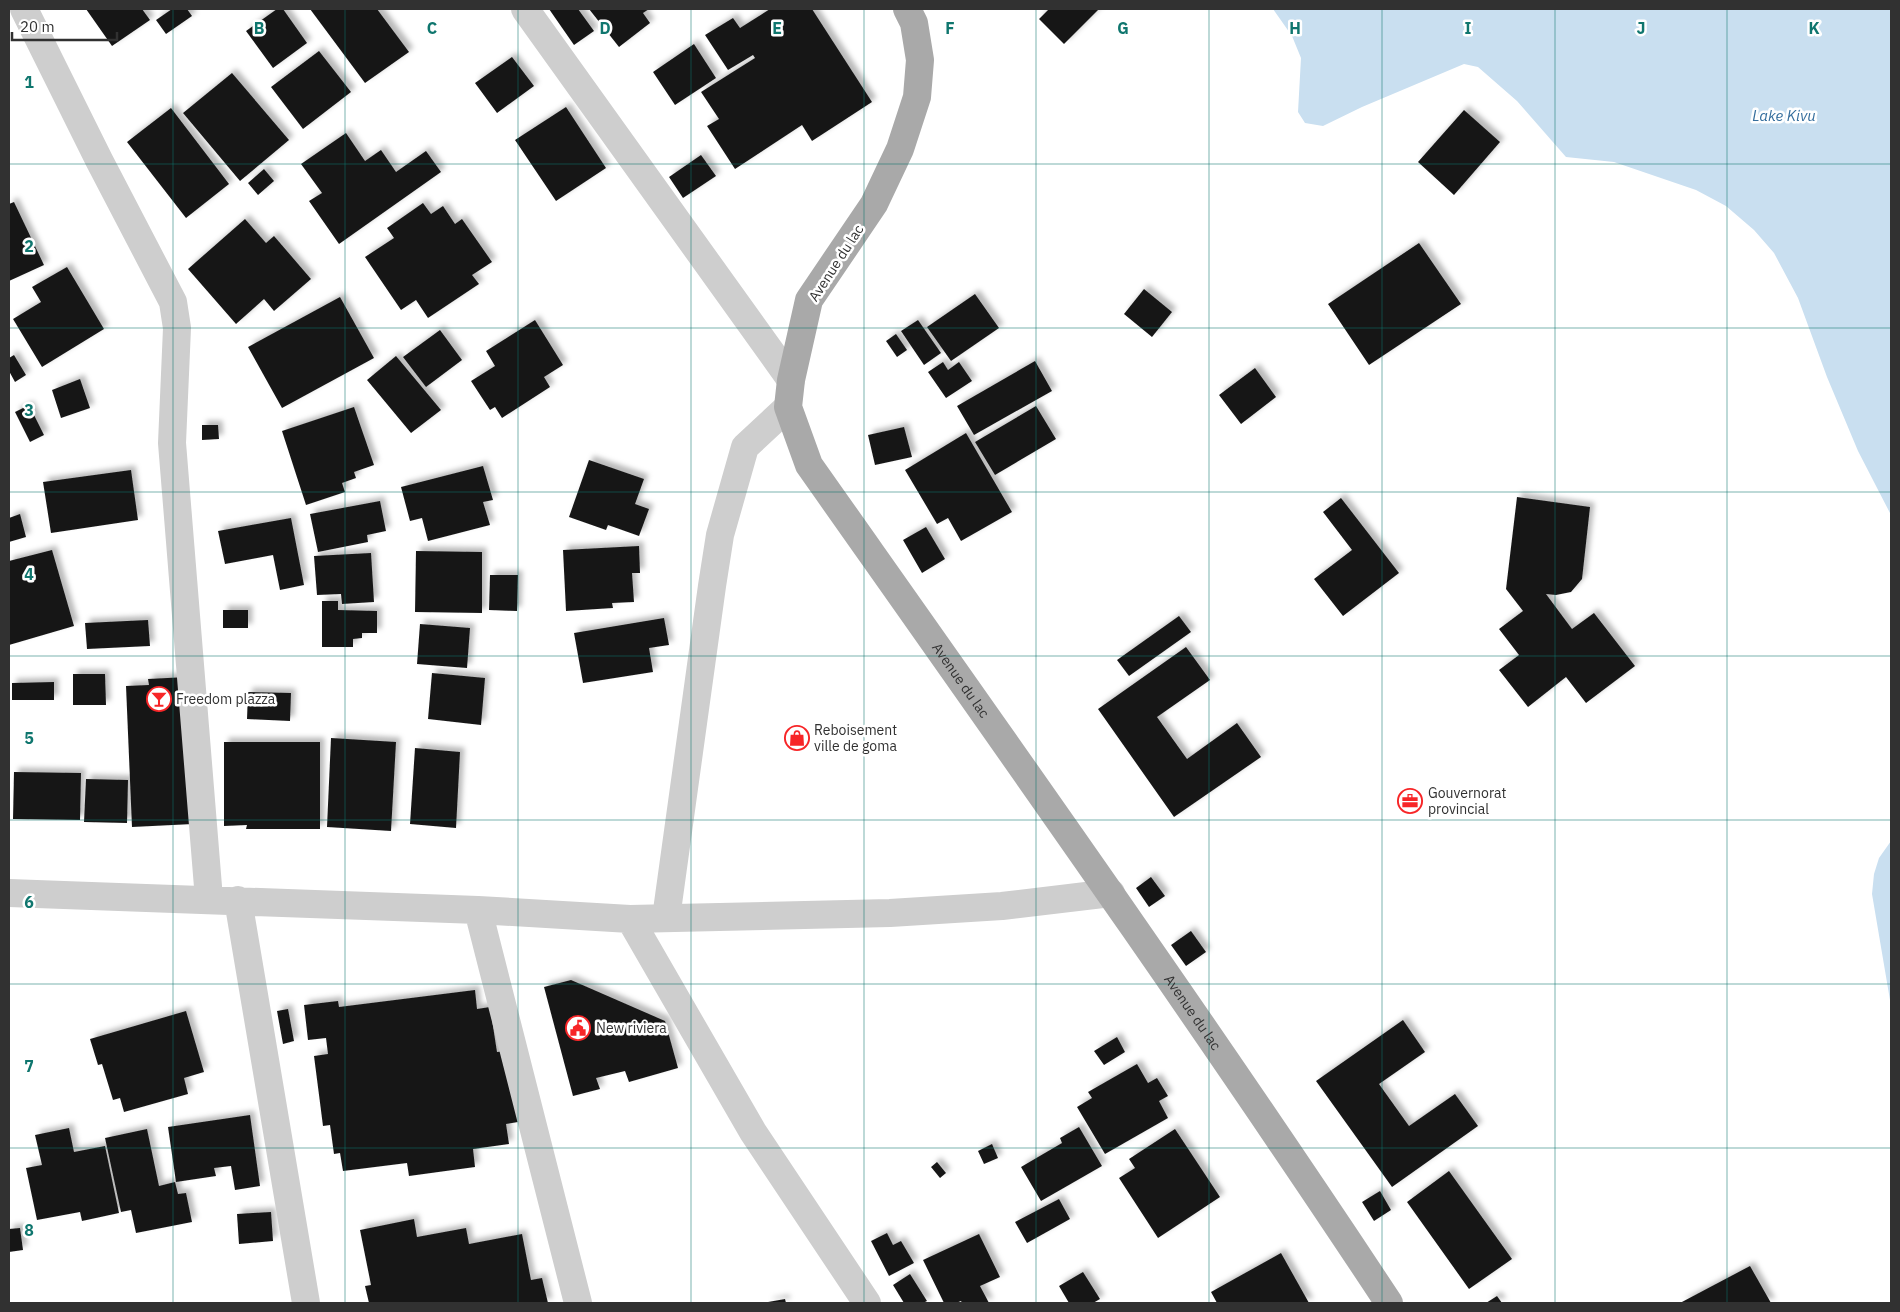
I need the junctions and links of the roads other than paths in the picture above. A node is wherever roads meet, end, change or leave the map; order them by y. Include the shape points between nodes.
1 (24, 9) edge
2 (525, 9) edge
3 (907, 9) edge
4 (791, 380) junction
5 (788, 407) junction
6 (9, 893) edge
7 (1111, 894) junction
8 (209, 899) junction
9 (238, 900) junction
10 (478, 910) junction
11 (666, 918) junction
12 (630, 919) junction
13 (306, 1303) edge
14 (578, 1303) edge
15 (867, 1303) edge
16 (1389, 1303) edge

1 - 8 street via 173,302 177,328 172,443
2 - 4 street
3 - 4 main road, Avenue du lac via 914,24 920,60 917,97 900,149 874,204 809,300
4 - 5 main road, Avenue du lac
5 - 7 main road, Avenue du lac via 809,466
5 - 11 street via 746,447 720,535
6 - 8 street
7 - 11 street via 1002,906 890,913
7 - 16 main road, Avenue du lac via 1282,1141
8 - 9 street
9 - 10 street
9 - 13 street
10 - 12 street
10 - 14 street
11 - 12 street
12 - 15 street via 753,1132

